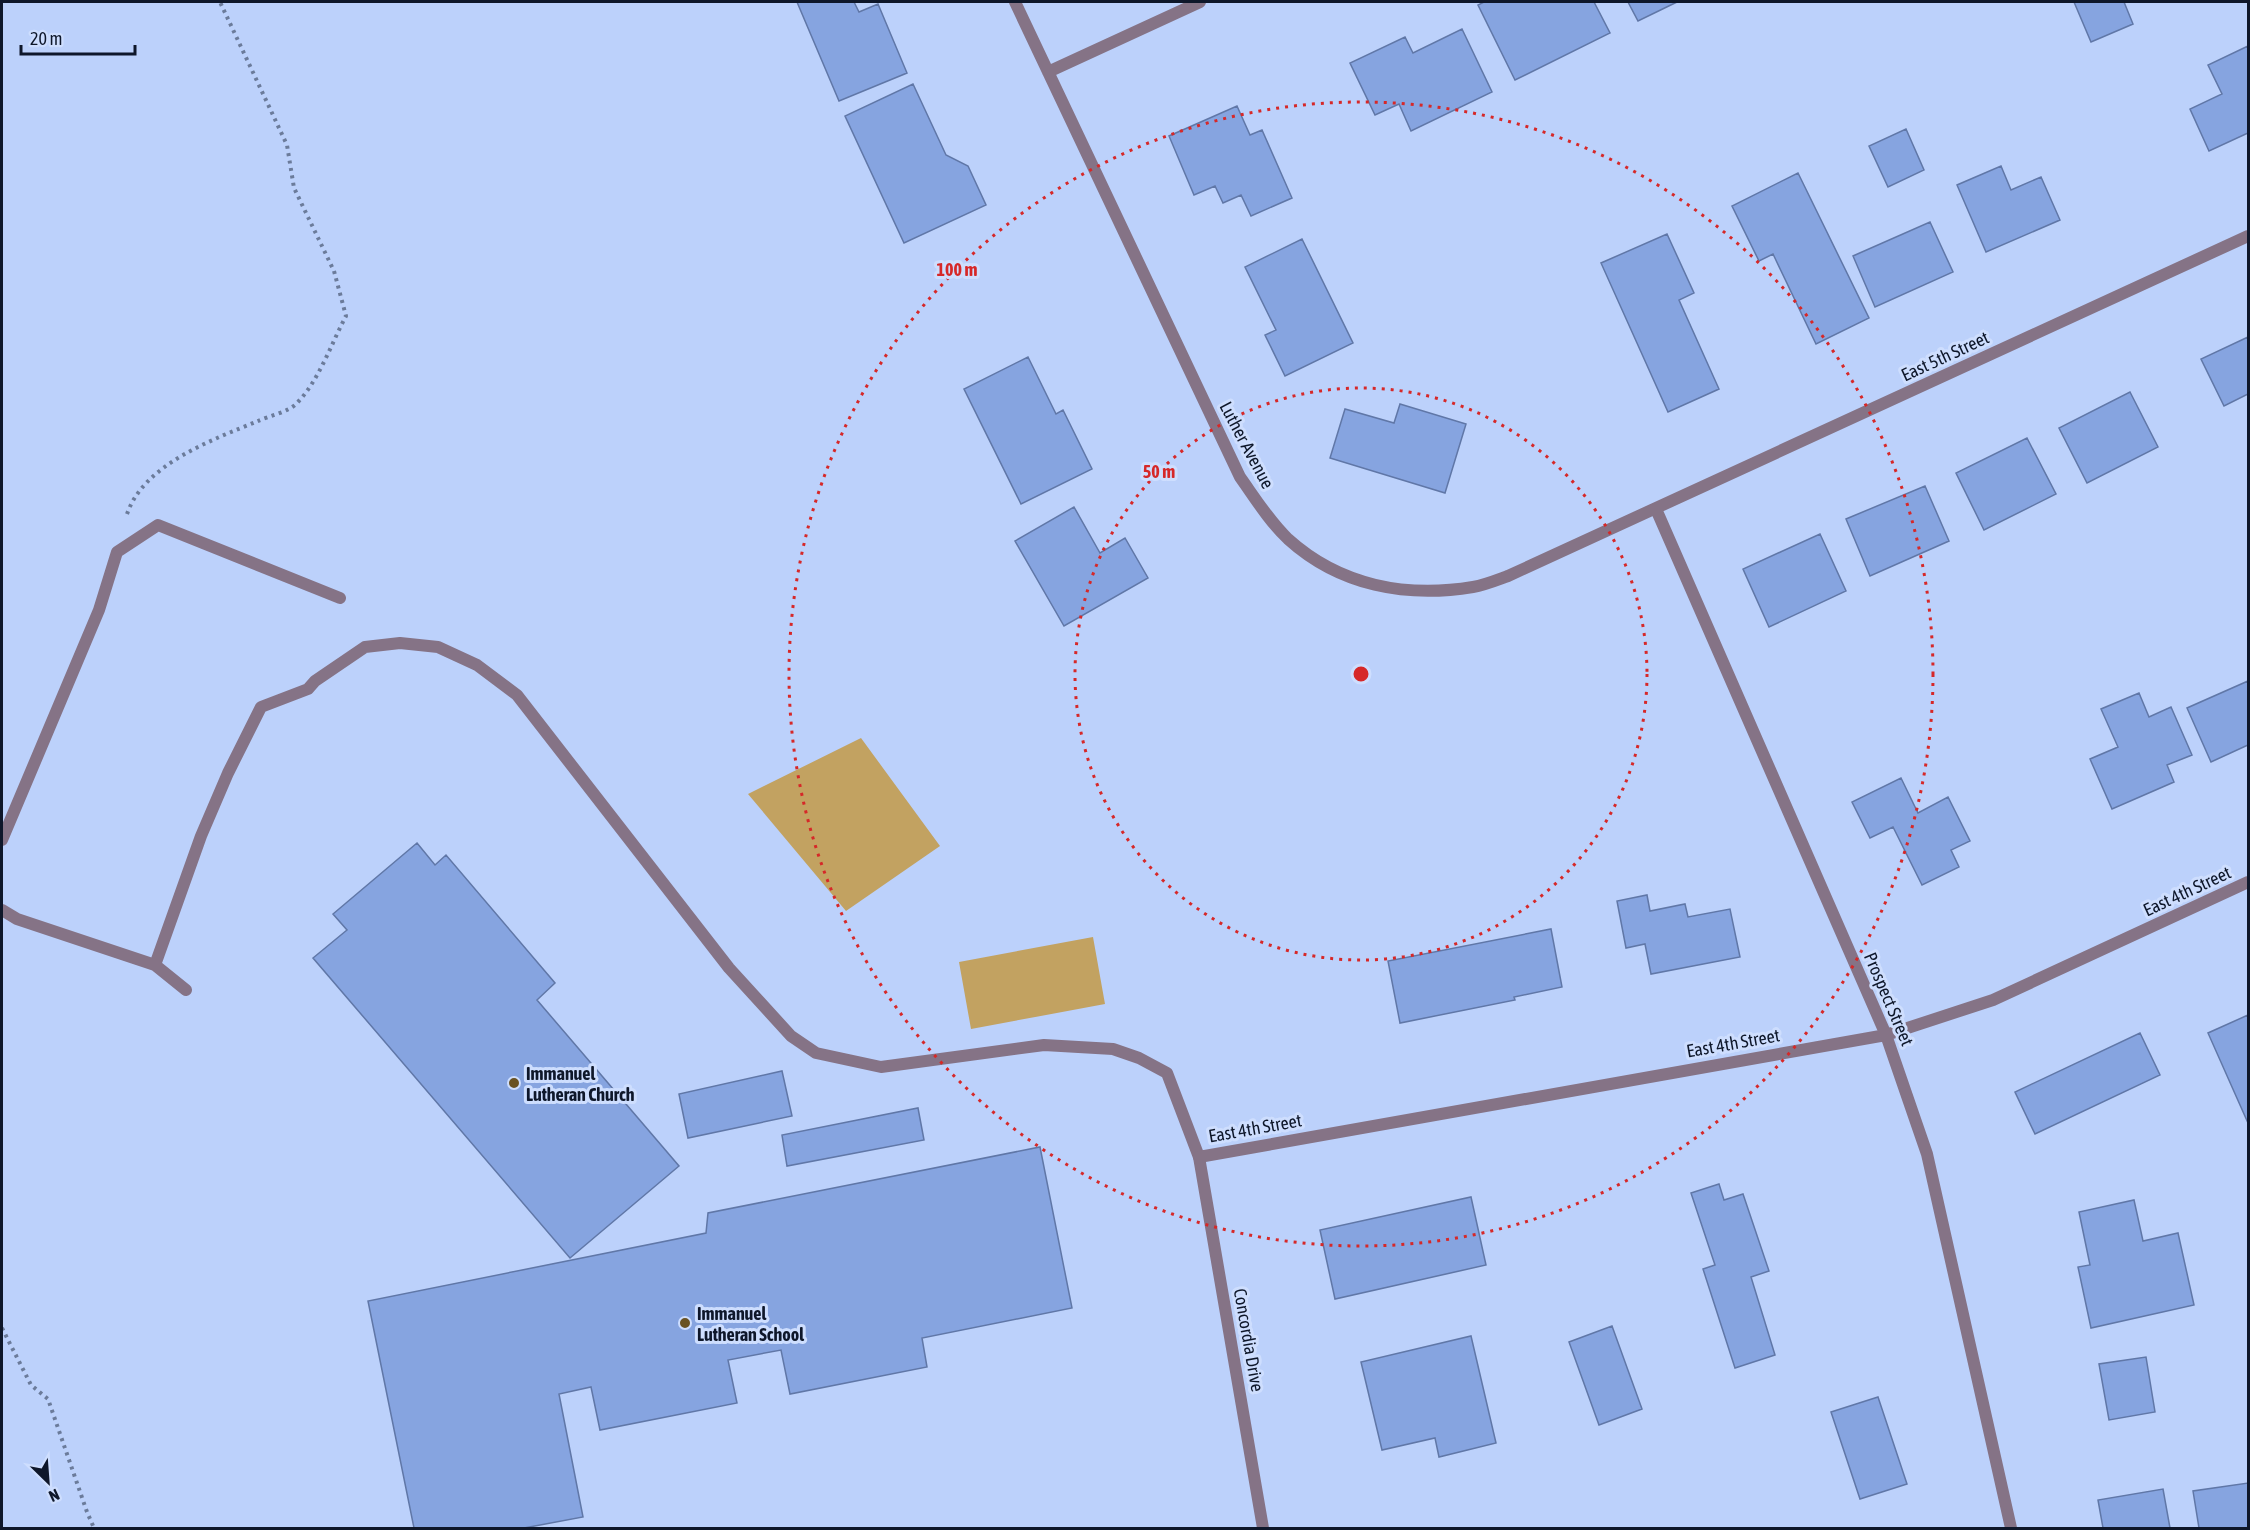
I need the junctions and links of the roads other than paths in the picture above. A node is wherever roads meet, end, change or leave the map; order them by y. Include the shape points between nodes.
1 (1016, 2) edge
2 (1200, 2) edge
3 (1048, 72) junction
4 (2248, 236) edge
5 (1656, 509) junction
6 (340, 598) dead end
7 (2, 840) edge
8 (2248, 882) edge
9 (2, 910) edge
10 (155, 964) junction
11 (186, 990) dead end
12 (1886, 1035) junction
13 (1199, 1157) junction
14 (1263, 1528) edge
15 (2011, 1528) edge

1 - 3 street, Luther Avenue
2 - 3 street
3 - 5 street, Luther Avenue via 1240,477 1287,538 1310,556 1338,574 1375,586 1409,591 1475,587
4 - 5 street, East 5th Street
5 - 12 street, Prospect Street
6 - 7 street via 158,525 117,552 99,610
8 - 12 street, East 4th Street via 1993,1000
9 - 10 street via 17,919
10 - 11 street
10 - 13 street, Concordia Drive via 201,836 261,707 308,689 365,647 400,643 438,647 477,665 517,695 729,968 791,1036 816,1053 881,1068 1044,1045 1113,1049 1167,1073
12 - 13 street, East 4th Street
12 - 15 street, Prospect Street via 1927,1154
13 - 14 street, Concordia Drive

